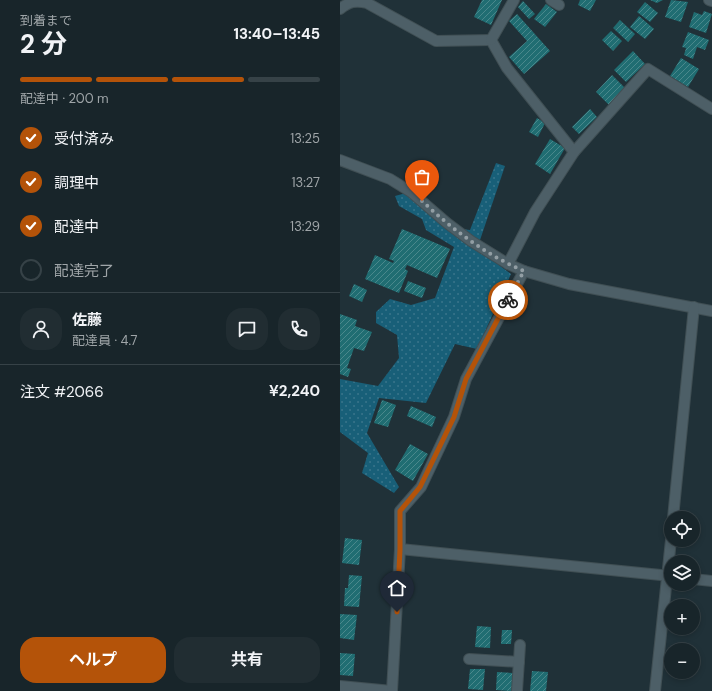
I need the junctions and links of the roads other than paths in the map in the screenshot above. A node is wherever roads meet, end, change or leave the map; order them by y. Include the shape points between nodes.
1 (514, 0) edge
2 (348, 1) edge
3 (340, 9) edge
4 (491, 40) junction
5 (712, 109) edge
6 (574, 152) junction
7 (340, 160) edge
8 (508, 264) junction
9 (524, 271) junction
10 (694, 307) junction
11 (712, 311) edge
12 (674, 511) edge
13 (400, 549) junction
14 (664, 575) edge
15 (700, 580) edge
16 (712, 581) edge
17 (667, 591) edge
18 (520, 646) dead end
19 (469, 659) dead end
20 (519, 662) junction
21 (340, 686) edge
22 (392, 691) edge
23 (517, 691) edge
24 (656, 691) edge

1 - 4 street
2 - 3 street
2 - 4 street via 358,0 367,3 436,41
4 - 6 street via 507,68
5 - 6 street via 648,69
6 - 8 street via 535,212
7 - 8 street via 390,179 411,192 470,241
8 - 9 street
9 - 10 street via 569,284
9 - 13 street via 466,379 454,417 420,487 400,511
10 - 11 street
10 - 12 street
13 - 14 street
13 - 22 street
15 - 16 street
17 - 24 street
18 - 20 street
19 - 20 street
20 - 23 street
21 - 22 street

